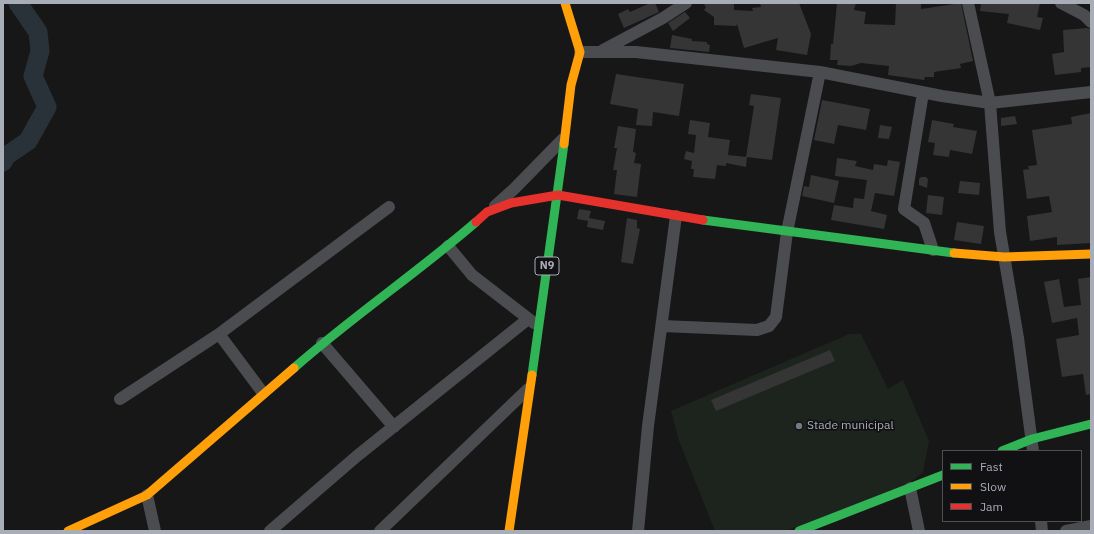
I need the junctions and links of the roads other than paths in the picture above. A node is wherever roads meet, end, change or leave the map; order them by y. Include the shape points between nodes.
1 (565, 3) edge
2 (686, 3) edge
3 (968, 3) edge
4 (1060, 3) edge
5 (1091, 22) edge
6 (602, 51) junction
7 (580, 52) junction
8 (820, 72) junction
9 (1091, 92) edge
10 (923, 93) junction
11 (990, 103) junction
12 (566, 137) junction
13 (558, 195) junction
14 (389, 207) dead end
15 (487, 212) junction
16 (676, 216) junction
17 (787, 232) junction
18 (448, 246) junction
19 (933, 250) junction
20 (1091, 254) edge
21 (1004, 257) junction
22 (533, 322) junction
23 (662, 326) junction
24 (219, 334) junction
25 (322, 343) junction
26 (529, 388) junction
27 (263, 393) junction
28 (120, 399) dead end
29 (1091, 424) edge
30 (394, 427) junction
31 (1032, 439) junction
32 (1004, 450) edge
33 (1034, 450) edge
34 (942, 475) edge
35 (910, 488) junction
36 (147, 495) junction
37 (1091, 526) edge
38 (68, 531) edge
39 (155, 531) edge
40 (270, 531) edge
41 (380, 531) edge
42 (509, 531) edge
43 (638, 531) edge
44 (799, 531) edge
45 (919, 531) edge
46 (1066, 531) edge

1 - 7 main road
2 - 6 street
3 - 11 street
4 - 5 street via 1084,15
6 - 7 street
6 - 8 street via 643,52
7 - 12 main road, N9 via 571,85
8 - 10 street
8 - 17 street
9 - 11 street
10 - 11 street
10 - 19 street via 904,209 924,223
11 - 21 street
12 - 13 main road, N9
12 - 15 street
13 - 15 main road via 511,202
13 - 16 main road
13 - 22 main road, N9
14 - 24 street
15 - 18 main road
16 - 17 main road
16 - 23 street
17 - 19 main road
17 - 23 street via 776,317 769,326 756,330
18 - 22 street via 472,275
18 - 25 main road
19 - 21 main road
20 - 21 main road
21 - 31 street
22 - 26 main road, N9
22 - 30 street
23 - 43 street via 648,426
24 - 27 street
24 - 28 street
25 - 27 main road
25 - 30 street
26 - 41 street
26 - 42 main road, N9
27 - 36 main road
29 - 31 main road
30 - 40 street
31 - 32 main road
31 - 33 street
34 - 35 main road
35 - 44 main road
35 - 45 street
36 - 38 main road
36 - 39 street
37 - 46 street

